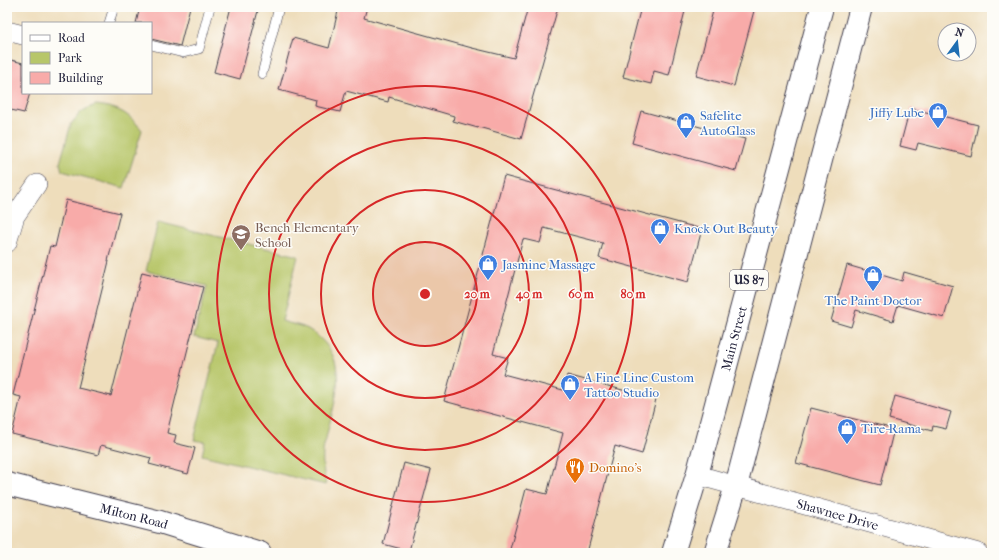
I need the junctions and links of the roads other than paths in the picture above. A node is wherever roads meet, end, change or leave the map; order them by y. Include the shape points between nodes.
1 (114, 7) edge
2 (210, 7) edge
3 (279, 7) edge
4 (822, 7) edge
5 (861, 7) edge
6 (110, 22) edge
7 (7, 31) edge
8 (22, 35) edge
9 (152, 45) edge
10 (262, 74) dead end
11 (37, 184) dead end
12 (7, 243) edge
13 (697, 475) junction
14 (7, 484) edge
15 (736, 486) junction
16 (260, 553) edge
17 (673, 553) edge
18 (715, 553) edge
19 (978, 553) edge

1 - 6 lane
2 - 9 lane via 199,49 183,53
3 - 10 lane
4 - 13 main road, Main Street / US 87
5 - 15 main road, US 87
7 - 8 street
11 - 12 street via 15,216
13 - 15 street, Shawnee Drive
13 - 17 main road, Main Street / US 87
14 - 16 main road, Milton Road via 160,522
15 - 18 main road, US 87
15 - 19 street, Shawnee Drive

